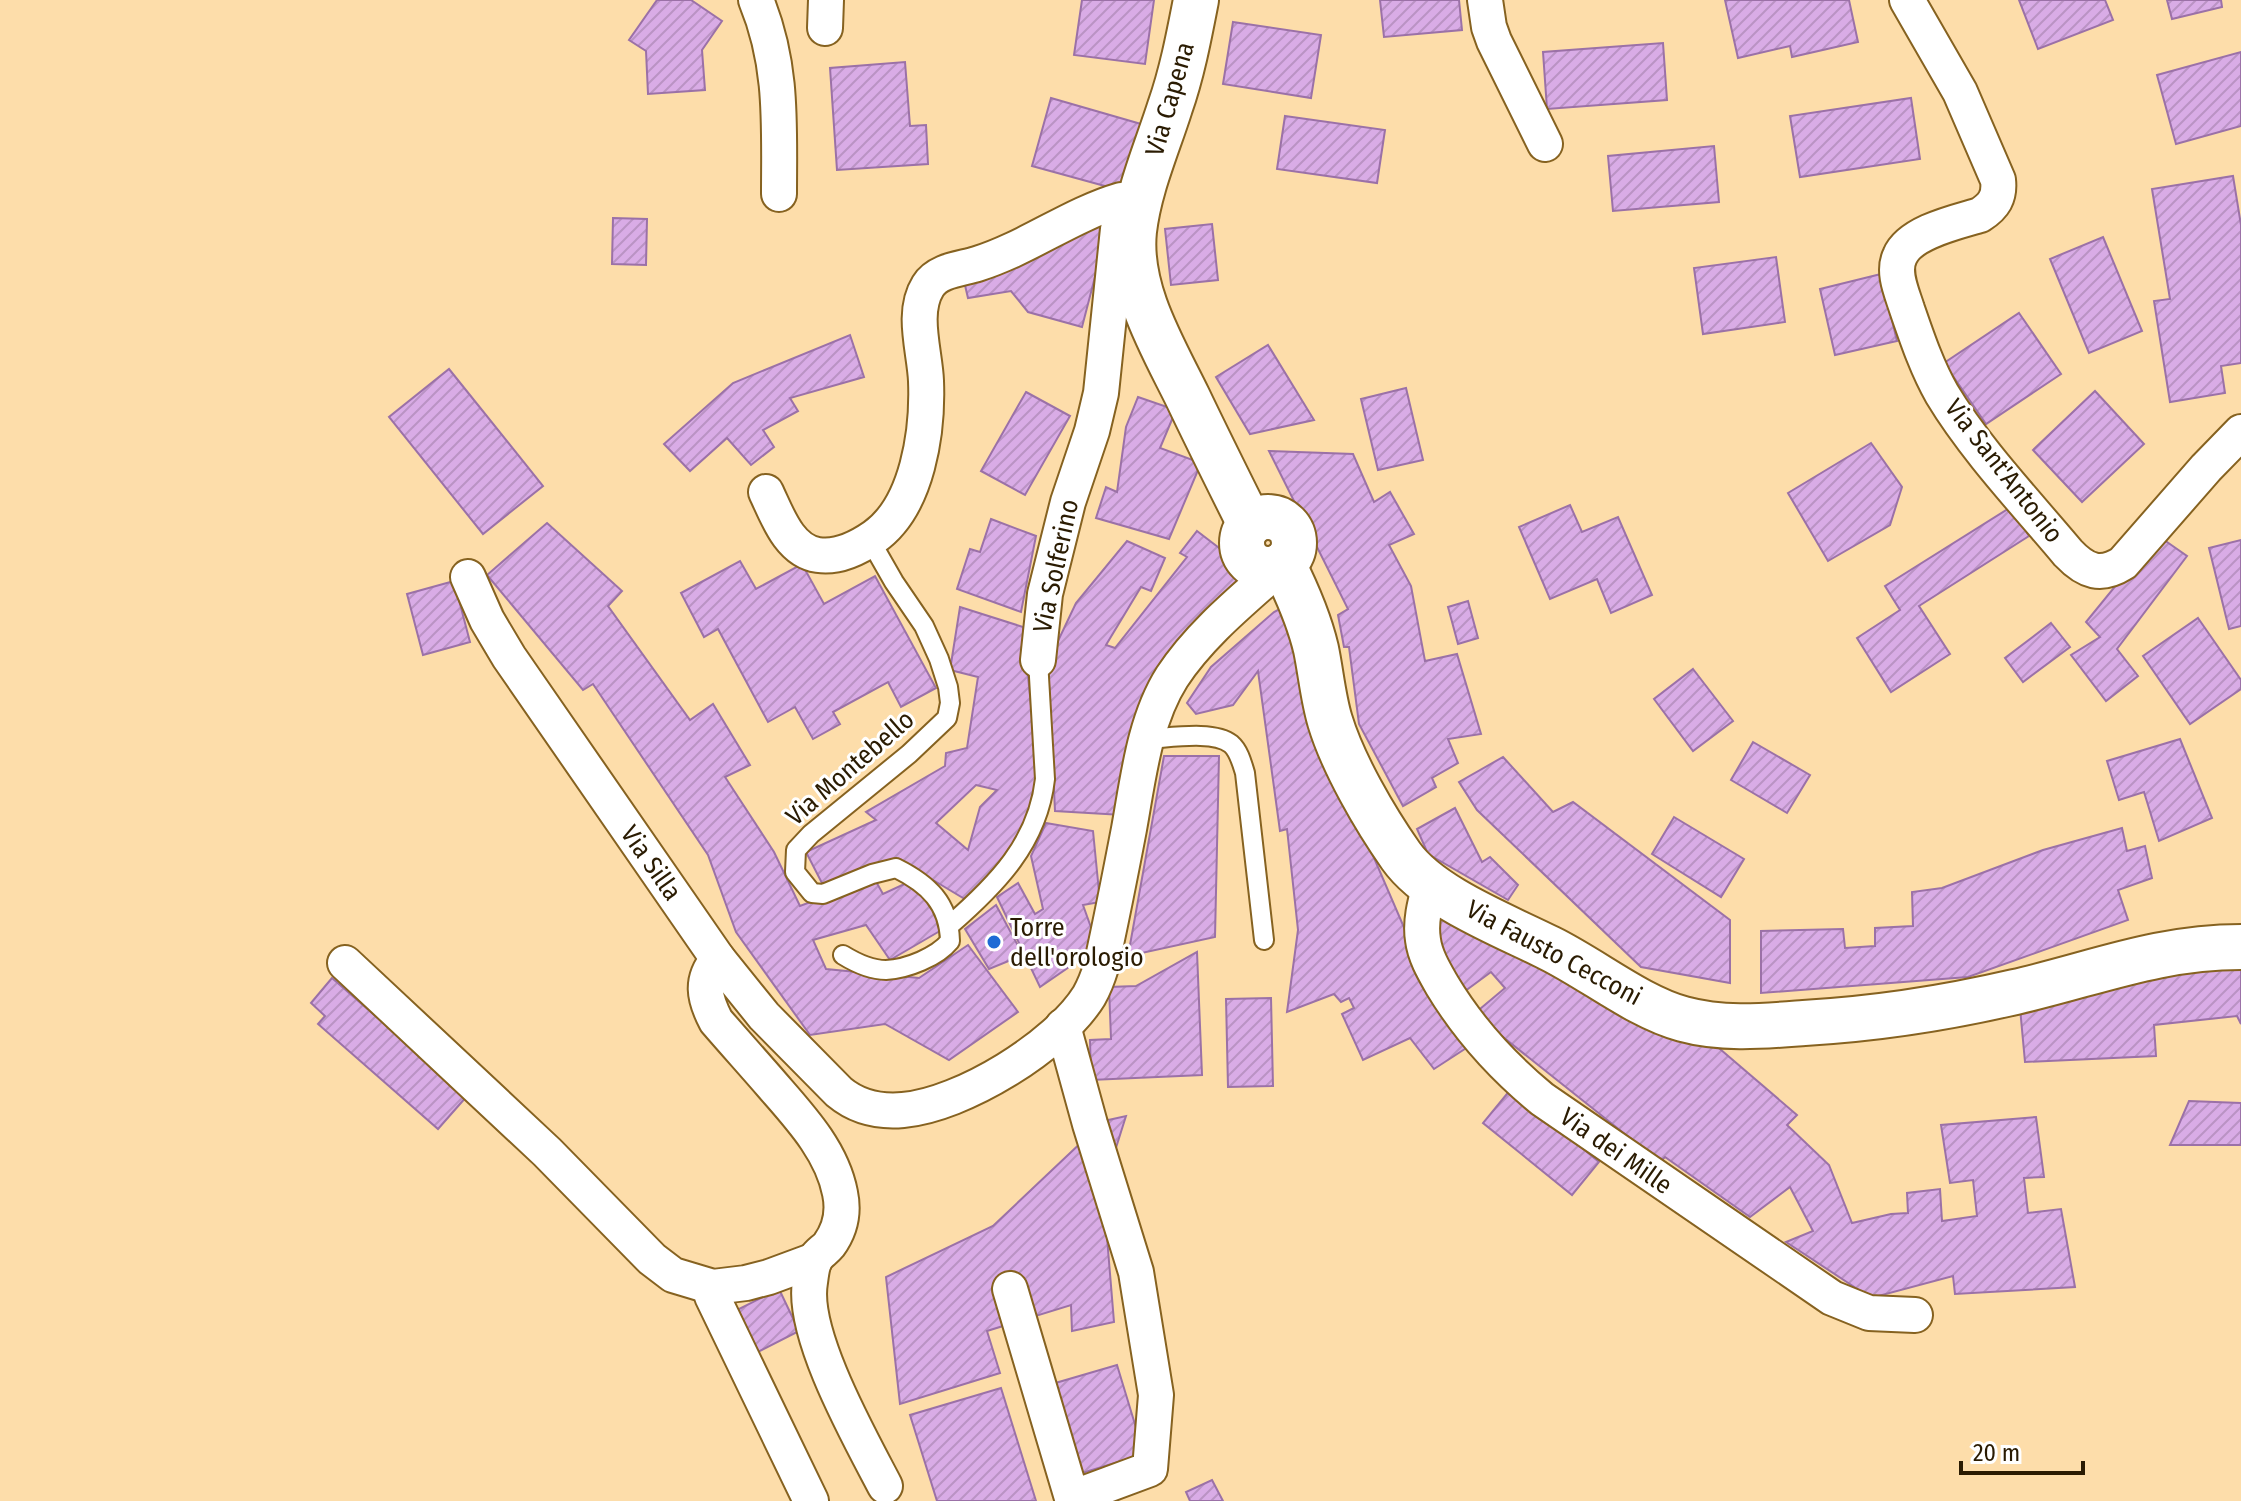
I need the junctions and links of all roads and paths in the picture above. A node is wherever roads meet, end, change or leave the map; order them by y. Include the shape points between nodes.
1 (756, 0) edge
2 (1196, 0) edge
3 (1485, 0) edge
4 (1907, 0) edge
5 (1545, 144) dead end
6 (779, 194) dead end
7 (1131, 199) junction
8 (2241, 432) edge
9 (766, 492) dead end
10 (870, 540) junction
11 (1289, 575) junction
12 (468, 577) dead end
13 (1038, 660) joint
14 (1147, 739) junction
15 (1430, 885) junction
16 (950, 925) junction
17 (1264, 940) dead end
18 (2241, 947) edge
19 (843, 955) dead end
20 (718, 959) junction
21 (345, 963) dead end
22 (1063, 1026) junction
23 (815, 1260) junction
24 (713, 1287) junction
25 (1010, 1289) dead end
26 (1915, 1315) dead end
27 (885, 1486) dead end
28 (1073, 1499) edge
29 (811, 1501) edge

1 - 6 street via 777,77
2 - 7 main road, Via Capena via 1178,82
3 - 5 street via 1494,41
4 - 8 street, Via Sant'Antonio via 1960,92 1998,180 1994,205 1914,240 1898,261 1899,282 1923,355 1967,431 2079,565 2101,572 2123,563
7 - 10 street via 1090,210 1012,251 930,282 921,308 926,382 917,466 899,512
7 - 11 main road, Via Capena via 1134,254 1149,315 1250,524 1274,518 1288,526 1294,542
7 - 13 street, Via Solferino via 1101,393 1045,594
9 - 10 street via 784,528 806,552 831,556
10 - 16 lane, Via Montebello via 939,659 948,687 947,718 811,834 796,850 795,872 812,893 823,894 896,868 923,882
11 - 14 street via 1220,621 1188,655 1165,691
11 - 15 main road, Via Fausto Cecconi via 1312,634 1340,749 1391,841
12 - 20 street, Via Silla via 509,657
13 - 16 lane, Via Solferino via 1043,798 1026,843 1009,867
14 - 17 lane via 1210,736 1233,745 1245,773
14 - 22 street via 1101,967 1089,995
15 - 18 main road, Via Fausto Cecconi via 1658,1009 1680,1019 1727,1027 1906,1012 2015,992 2152,955
15 - 26 street, Via dei Mille via 1422,930 1426,954 1468,1025 1521,1081 1832,1298 1869,1313
16 - 19 lane via 950,941 943,949 917,962 887,970
20 - 22 street, Via Silla via 764,1016 839,1092 877,1109 917,1108 958,1094 1025,1058
20 - 23 street via 706,981 709,1008 813,1133 840,1192 838,1230
21 - 24 street via 547,1152 652,1259 673,1275
22 - 28 street via 1136,1272 1156,1395 1150,1469
23 - 24 street via 769,1277
23 - 27 street via 808,1301 816,1334 851,1422
24 - 29 street via 712,1296
25 - 28 street

